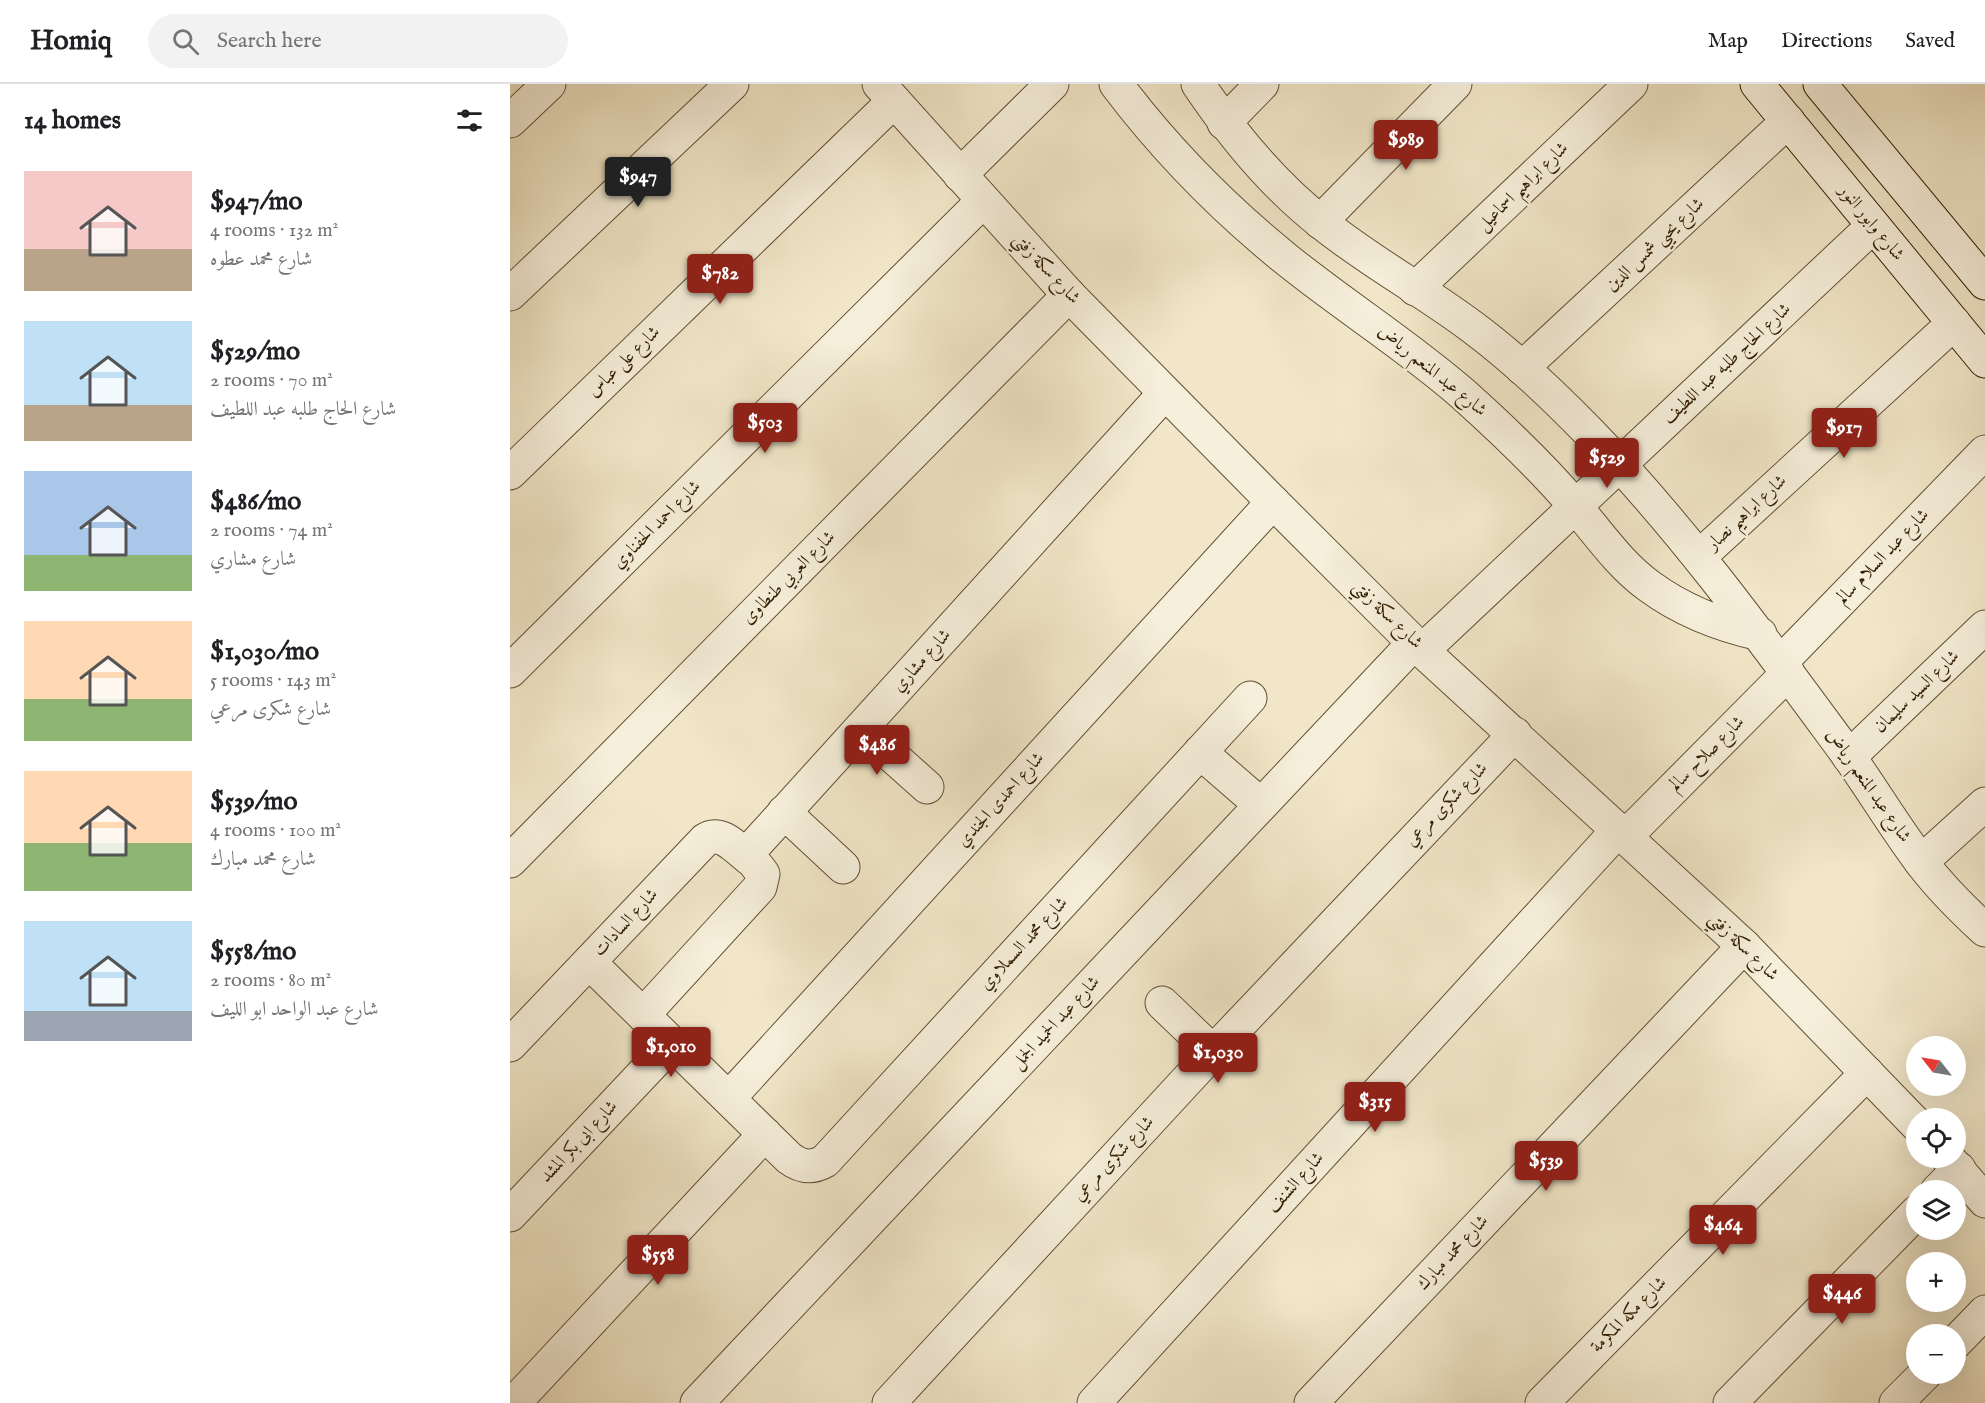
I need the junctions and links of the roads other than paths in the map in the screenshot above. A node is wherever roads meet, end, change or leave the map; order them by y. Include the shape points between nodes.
1 (549, 84) edge
2 (732, 84) edge
3 (1052, 84) edge
4 (1116, 84) edge
5 (1198, 84) edge
6 (1262, 84) edge
7 (1455, 84) edge
8 (1631, 84) edge
9 (1757, 84) edge
10 (1820, 84) edge
11 (887, 93) edge
12 (510, 121) edge
13 (1788, 121) junction
14 (1224, 123) junction
15 (960, 175) junction
16 (983, 201) junction
17 (1320, 222) junction
18 (1873, 226) junction
19 (1985, 283) edge
20 (1415, 289) junction
21 (510, 294) edge
22 (1069, 295) junction
23 (1954, 323) junction
24 (1985, 361) edge
25 (1522, 368) junction
26 (1165, 393) junction
27 (1985, 452) edge
28 (1620, 465) junction
29 (510, 473) edge
30 (1273, 502) junction
31 (1576, 507) junction
32 (1699, 557) junction
33 (1985, 627) edge
34 (1760, 634) junction
35 (1419, 646) junction
36 (1784, 668) junction
37 (510, 671) edge
38 (1250, 698) dead end
39 (861, 728) junction
40 (1515, 734) junction
41 (1200, 752) junction
42 (1849, 757) junction
43 (927, 787) dead end
44 (1985, 804) edge
45 (1261, 806) junction
46 (784, 812) junction
47 (1622, 832) junction
48 (750, 859) junction
49 (510, 861) edge
50 (1921, 862) junction
51 (843, 867) dead end
52 (1985, 930) edge
53 (1744, 946) junction
54 (589, 962) junction
55 (1162, 1003) dead end
56 (643, 1015) junction
57 (672, 1043) junction
58 (510, 1045) edge
59 (1213, 1052) junction
60 (1867, 1073) junction
61 (729, 1098) junction
62 (1906, 1114) edge
63 (765, 1134) junction
64 (1948, 1173) edge
65 (1985, 1201) edge
66 (510, 1215) edge
67 (1906, 1223) edge
68 (1985, 1312) edge
69 (1966, 1332) edge
70 (1915, 1384) edge
71 (514, 1403) edge
72 (697, 1403) edge
73 (889, 1403) edge
74 (1094, 1403) edge
75 (1311, 1403) edge
76 (1542, 1403) edge
77 (1730, 1403) edge
78 (1896, 1403) edge

1 - 12 street
2 - 21 street
3 - 15 street
4 - 31 street, شارع عبد المنعم رياض via 1168,147 1242,221 1286,259 1422,359 1532,460
5 - 14 street, شارع عبد المنعم رياض
6 - 14 street
7 - 17 street
8 - 20 street, شارع ابراهيم اسماعيل
9 - 13 street, شارع وابور النور
10 - 19 street
11 - 15 street, شارع سكة زفتي
11 - 29 street, شارع على عباس
13 - 18 street, شارع وابور النور
13 - 25 street, شارع يحيي شمس الدين
14 - 17 street, شارع عبد المنعم رياض via 1269,175
15 - 16 street, شارع سكة زفتي
16 - 22 street, شارع سكة زفتي
16 - 37 street, شارع احمد الحفناوي
17 - 20 street, شارع عبد المنعم رياض
18 - 23 street, شارع وابور النور
18 - 28 street, شارع الحاج طلبه عبد اللطيف
20 - 25 street, شارع عبد المنعم رياض via 1471,326
22 - 26 street, شارع سكة زفتي
22 - 49 street, شارع العربي طنطاوى
23 - 24 street, شارع وابور النور
23 - 32 street, شارع ابراهيم نصار
25 - 28 street, شارع عبد المنعم رياض
26 - 30 street, شارع سكة زفتي
26 - 39 street, شارع مشاري
27 - 36 street, شارع عبد السلام سالم
28 - 31 street, شارع الحاج طلبه عبد اللطيف
28 - 32 street, شارع عبد المنعم رياض
30 - 35 street, شارع سكة زفتي
30 - 61 street, شارع احمدى الجندي
31 - 34 street, شارع عبد المنعم رياض via 1624,565 1674,603 1701,617
31 - 35 street, شارع الحاج طلبه عبد اللطيف
32 - 34 street, شارع عبد المنعم رياض
33 - 42 street, شارع السيد سليمان
34 - 36 street, شارع عبد المنعم رياض
35 - 40 street, شارع سكة زفتي
35 - 45 street, شارع عبد الحميد الجمل
36 - 42 street, شارع عبد المنعم رياض
36 - 47 street, شارع صلاح سالم
38 - 41 street, شارع محمد السملاوي
39 - 43 street
39 - 46 street, شارع مشاري
40 - 47 street, شارع سكة زفتي
40 - 59 street, شارع شكرى مرعي
41 - 45 street
41 - 63 street, شارع محمد السملاوي via 825,1161 817,1166 797,1164
42 - 50 street, شارع عبد المنعم رياض
44 - 50 street
45 - 72 street, شارع عبد الحميد الجمل
46 - 48 street, شارع مشاري via 751,849
46 - 51 street
47 - 53 street, شارع سكة زفتي
47 - 74 street, شارع الشنف
48 - 54 street, شارع السادات via 723,838 708,837
48 - 56 street via 763,874 760,887
50 - 52 street, شارع عبد المنعم رياض
53 - 60 street, شارع سكة زفتي
53 - 75 street, شارع محمد مبارك
54 - 56 street
54 - 58 street, شارع السادات
55 - 59 street
56 - 57 street
57 - 61 street
57 - 66 street, شارع ابى بكر المشد
59 - 73 street, شارع شكرى مرعي
60 - 62 street, شارع سكة زفتي
60 - 76 street, شارع مكه المكرمة
61 - 63 street
63 - 71 street
64 - 65 street
67 - 77 street
68 - 69 street
70 - 78 street

